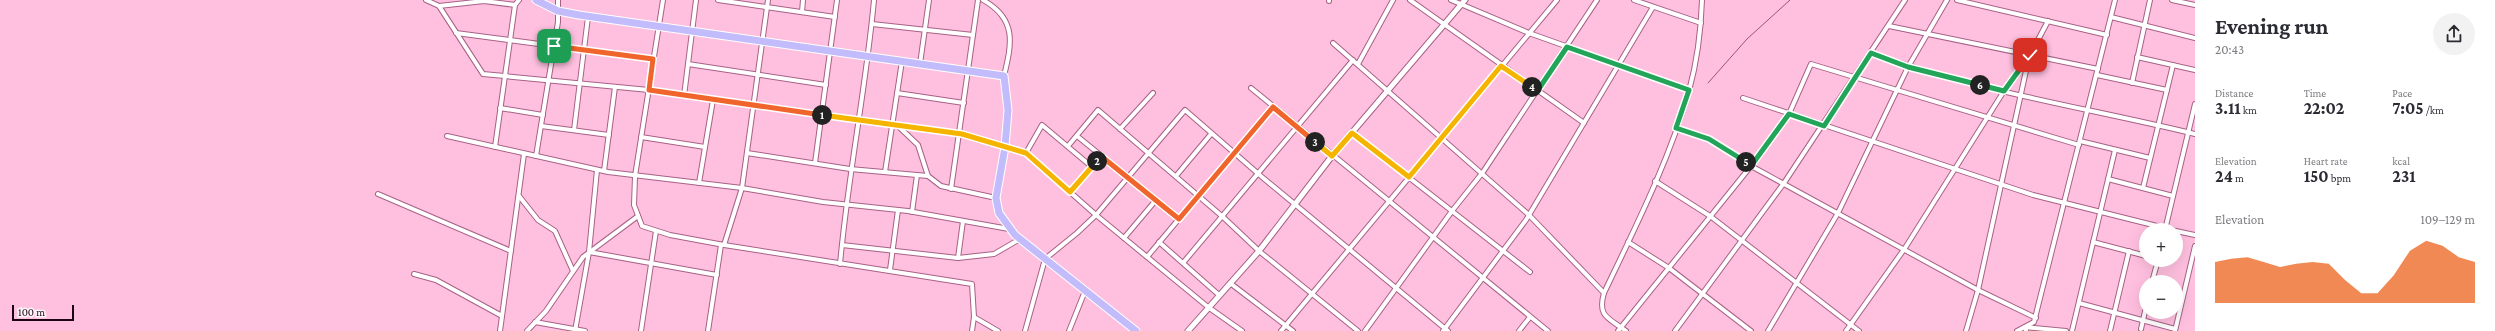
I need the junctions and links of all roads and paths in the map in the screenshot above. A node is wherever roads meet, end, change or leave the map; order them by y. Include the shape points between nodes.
1 (426, 0) edge
2 (519, 0) edge
3 (536, 0) edge
4 (558, 0) edge
5 (663, 0) edge
6 (696, 0) edge
7 (718, 0) edge
8 (768, 0) edge
9 (803, 0) edge
10 (837, 0) edge
11 (874, 0) edge
12 (929, 0) edge
13 (978, 0) edge
14 (983, 0) edge
15 (1393, 0) edge
16 (1410, 0) edge
17 (1451, 0) edge
18 (1465, 0) edge
19 (1557, 0) edge
20 (1597, 0) edge
21 (1634, 0) edge
22 (1702, 0) edge
23 (1905, 0) edge
24 (1947, 0) edge
25 (1957, 0) edge
26 (2116, 0) edge
27 (2150, 0) edge
28 (2172, 0) edge
29 (2188, 2) edge
30 (515, 5) junction
31 (1461, 5) junction
32 (439, 6) junction
33 (2195, 6) edge
34 (768, 7) junction
35 (1653, 7) junction
36 (558, 11) junction
37 (802, 12) junction
38 (588, 17) junction
39 (835, 17) junction
40 (2111, 17) junction
41 (2048, 21) junction
42 (1701, 23) junction
43 (872, 24) junction
44 (2144, 25) junction
45 (658, 26) junction
46 (1444, 26) junction
47 (1889, 26) junction
48 (925, 30) junction
49 (692, 31) junction
50 (456, 33) junction
51 (1529, 33) junction
52 (1926, 34) junction
53 (973, 35) junction
54 (2107, 35) junction
55 (2195, 38) edge
56 (510, 40) junction
57 (763, 41) junction
58 (1333, 43) dead end
59 (554, 46) junction
60 (1567, 47) junction
61 (584, 50) junction
62 (832, 50) junction
63 (1871, 53) junction
64 (2030, 55) junction
65 (869, 56) junction
66 (2137, 57) junction
67 (653, 59) junction
68 (1354, 60) junction
69 (902, 61) junction
70 (688, 64) junction
71 (920, 64) junction
72 (1358, 64) junction
73 (1620, 64) junction
74 (2173, 65) junction
75 (1501, 66) junction
76 (1908, 67) junction
77 (2098, 69) junction
78 (2195, 70) edge
79 (968, 71) junction
80 (759, 75) junction
81 (2097, 75) junction
82 (505, 76) junction
83 (1004, 76) junction
84 (1855, 78) junction
85 (548, 80) junction
86 (580, 83) junction
87 (2132, 83) junction
88 (826, 85) junction
89 (615, 87) junction
90 (1251, 88) dead end
91 (1388, 89) junction
92 (649, 90) junction
93 (1538, 90) junction
94 (1689, 90) junction
95 (2167, 90) junction
96 (2004, 91) junction
97 (1153, 92) dead end
98 (1897, 92) junction
99 (897, 93) junction
100 (684, 96) junction
101 (2022, 96) junction
102 (1743, 98) dead end
103 (712, 100) junction
104 (964, 103) junction
105 (2195, 104) edge
106 (755, 106) junction
107 (1273, 107) junction
108 (500, 108) junction
109 (2088, 108) junction
110 (1789, 114) junction
111 (542, 115) junction
112 (822, 115) junction
113 (1988, 118) junction
114 (858, 120) junction
115 (1584, 123) junction
116 (894, 125) junction
117 (2158, 125) junction
118 (541, 126) junction
119 (1824, 126) junction
120 (2015, 126) junction
121 (1297, 127) junction
122 (1676, 128) junction
123 (1120, 129) junction
124 (574, 130) junction
125 (2188, 132) junction
126 (1352, 133) junction
127 (960, 134) junction
128 (1211, 134) junction
129 (2195, 134) edge
130 (609, 135) junction
131 (447, 136) dead end
132 (1077, 136) junction
133 (641, 137) junction
134 (1442, 138) junction
135 (1873, 141) junction
136 (2080, 143) junction
137 (1068, 146) junction
138 (495, 147) junction
139 (705, 147) junction
140 (1005, 147) junction
141 (2115, 150) junction
142 (747, 153) junction
143 (1026, 153) junction
144 (524, 154) junction
145 (1150, 154) junction
146 (1234, 154) junction
147 (536, 156) junction
148 (1101, 156) junction
149 (1332, 156) junction
150 (2150, 158) junction
151 (814, 163) junction
152 (1092, 166) junction
153 (1751, 166) junction
154 (1956, 168) junction
155 (850, 169) junction
156 (597, 170) junction
157 (604, 171) junction
158 (885, 172) junction
159 (1483, 172) junction
160 (1258, 174) junction
161 (917, 175) junction
162 (635, 176) junction
163 (928, 176) junction
164 (1176, 176) junction
165 (1409, 177) junction
166 (1128, 178) junction
167 (2108, 179) junction
168 (1654, 181) junction
169 (699, 183) junction
170 (1784, 183) junction
171 (2001, 183) junction
172 (742, 188) junction
173 (951, 188) junction
174 (2143, 188) junction
175 (1070, 192) junction
176 (378, 194) dead end
177 (518, 196) junction
178 (1198, 196) junction
179 (2173, 196) junction
180 (996, 198) junction
181 (1156, 200) junction
182 (1389, 202) junction
183 (2065, 203) junction
184 (1295, 204) junction
185 (845, 205) junction
186 (898, 210) junction
187 (1452, 211) junction
188 (912, 212) junction
189 (1838, 212) junction
190 (2100, 212) junction
191 (1096, 215) junction
192 (1529, 215) junction
193 (638, 216) junction
194 (1222, 216) junction
195 (1710, 216) junction
196 (1179, 219) junction
197 (963, 221) junction
198 (2142, 223) edge
199 (2166, 223) edge
200 (1009, 229) junction
201 (656, 231) junction
202 (2183, 232) edge
203 (2195, 236) edge
204 (1124, 238) junction
205 (1020, 239) junction
206 (1433, 239) junction
207 (1743, 241) junction
208 (1159, 242) junction
209 (1628, 242) junction
210 (2093, 242) junction
211 (723, 245) junction
212 (842, 245) junction
213 (2195, 246) edge
214 (1349, 248) junction
215 (1905, 248) junction
216 (893, 249) junction
217 (511, 251) junction
218 (1259, 251) junction
219 (2129, 251) junction
220 (589, 252) junction
221 (1503, 252) junction
222 (2139, 254) edge
223 (1147, 257) junction
224 (958, 258) junction
225 (1045, 258) junction
226 (651, 263) junction
227 (1183, 263) junction
228 (840, 264) junction
229 (1669, 268) junction
230 (890, 270) junction
231 (573, 271) junction
232 (1530, 272) dead end
233 (414, 274) dead end
234 (717, 275) junction
235 (1484, 278) junction
236 (1795, 282) junction
237 (1230, 283) junction
238 (1397, 288) junction
239 (1978, 290) junction
240 (1085, 291) junction
241 (1312, 293) junction
242 (1604, 293) junction
243 (1219, 295) junction
244 (1703, 295) junction
245 (2079, 303) junction
246 (1208, 307) junction
247 (2114, 312) junction
248 (502, 316) junction
249 (974, 317) junction
250 (1530, 317) junction
251 (2036, 318) junction
252 (2143, 320) junction
253 (535, 322) junction
254 (1850, 325) junction
255 (1285, 326) junction
256 (1621, 327) junction
257 (2025, 329) edge
258 (2141, 329) dead end
259 (575, 330) edge
260 (1445, 330) edge
261 (2175, 330) edge
262 (500, 331) edge
263 (527, 331) edge
264 (585, 331) edge
265 (641, 331) edge
266 (708, 331) edge
267 (972, 331) edge
268 (998, 331) edge
269 (1025, 331) edge
270 (1069, 331) edge
271 (1136, 331) edge
272 (1188, 331) edge
273 (1242, 331) edge
274 (1281, 331) edge
275 (1292, 331) edge
276 (1358, 331) edge
277 (1366, 331) edge
278 (1519, 331) edge
279 (1548, 331) edge
280 (1618, 331) edge
281 (1626, 331) edge
282 (1675, 331) edge
283 (1751, 331) edge
284 (1768, 331) edge
285 (1846, 331) edge
286 (1858, 331) edge
287 (1966, 331) edge
288 (2017, 331) edge
289 (2066, 331) edge
290 (2072, 331) edge
291 (2110, 331) edge

1 - 32 street
2 - 30 street
3 - 36 highway
4 - 36 street
5 - 45 street
6 - 49 street
7 - 34 street
8 - 34 street
9 - 37 street
10 - 39 street
11 - 43 street
12 - 48 street
13 - 53 street
14 - 83 street via 1003,15 1008,26 1009,55
15 - 72 street
16 - 46 street
17 - 31 street
18 - 31 street
19 - 51 street
20 - 60 street
21 - 35 street
22 - 42 street
23 - 47 street
24 - 52 street
25 - 41 street
26 - 40 street
27 - 44 street
28 - 29 street
29 - 33 street
30 - 32 street via 484,1
30 - 56 street
31 - 46 street
31 - 51 street
32 - 50 street
34 - 37 street
34 - 57 street
35 - 42 street
35 - 73 street
36 - 38 highway
36 - 59 street
37 - 39 street
38 - 45 highway
38 - 61 street
39 - 62 street
40 - 44 street
40 - 54 street
41 - 54 street
41 - 64 street
42 - 94 street
43 - 48 street
43 - 65 street
44 - 55 street
44 - 66 street
45 - 49 highway
45 - 67 street
46 - 75 street
46 - 91 street
47 - 52 street
47 - 63 street
48 - 53 street
48 - 71 street
49 - 57 highway
49 - 70 street
50 - 56 street
50 - 82 street via 483,74
51 - 60 street
51 - 75 street
52 - 64 street
52 - 76 street
53 - 79 street
54 - 77 street
56 - 59 street
56 - 82 street
57 - 62 highway
57 - 80 street
58 - 68 street
59 - 61 street
59 - 85 street
60 - 73 street
60 - 93 street
61 - 67 street
61 - 86 street
62 - 65 highway
62 - 88 street
63 - 76 street
63 - 84 street
64 - 77 street
64 - 96 street
64 - 101 street
65 - 69 highway
65 - 114 street
66 - 74 street
66 - 87 street
67 - 92 street
68 - 72 street
68 - 121 street
69 - 71 highway
69 - 99 street
70 - 80 street
70 - 100 street
71 - 79 highway
72 - 91 street
73 - 94 street
73 - 115 street
74 - 78 street
74 - 95 street
75 - 93 street
75 - 134 street
76 - 96 street
76 - 98 street
77 - 81 street
79 - 83 highway
79 - 104 street
80 - 88 street
80 - 106 street
81 - 87 street
81 - 109 street
82 - 85 street
82 - 108 street
83 - 140 highway via 1008,110
84 - 98 street
84 - 110 street via 1811,64
84 - 119 street
85 - 86 street
85 - 111 street
86 - 89 street
86 - 124 street
87 - 95 street
88 - 112 street
89 - 92 street
89 - 130 street
90 - 107 street
91 - 126 street
91 - 134 street
92 - 100 street
92 - 133 street
93 - 115 street
93 - 159 street
94 - 122 street
95 - 117 street
96 - 101 street
96 - 113 street
97 - 123 street
98 - 113 street
98 - 135 street
99 - 104 street
99 - 116 street
100 - 103 street
101 - 109 street
101 - 120 street
102 - 110 street
103 - 106 street
103 - 139 street
104 - 127 street
105 - 125 street
106 - 112 street
106 - 142 street
107 - 121 street
107 - 146 street
108 - 111 street
108 - 138 street
109 - 117 street
109 - 136 street
110 - 119 street
110 - 153 street
111 - 118 street
112 - 114 street
112 - 151 street
113 - 120 street
113 - 154 street
114 - 116 street
114 - 155 street
115 - 192 street
116 - 127 street
116 - 158 street
116 - 163 street via 918,145
117 - 125 street
117 - 150 street
118 - 124 street
118 - 147 street
119 - 135 street
119 - 170 street
120 - 136 street
120 - 171 street
121 - 149 street
121 - 160 street
122 - 153 street via 1709,139
122 - 168 street
123 - 132 street via 1098,110
123 - 145 street
124 - 130 street
125 - 129 street
125 - 179 street
126 - 149 street
126 - 165 street
127 - 140 street
127 - 173 street
128 - 145 street via 1185,110
128 - 146 street
128 - 164 street
130 - 157 street
131 - 138 street
132 - 137 street
132 - 148 street
133 - 139 street
133 - 162 street
134 - 159 street
134 - 165 street
135 - 154 street
135 - 189 street
136 - 141 street
136 - 183 street
137 - 143 street via 1042,125
137 - 152 street
138 - 144 street
139 - 169 street
140 - 143 street
140 - 180 highway
141 - 150 street
141 - 167 street
142 - 151 street
142 - 172 street
143 - 175 street
144 - 147 street
144 - 177 street
145 - 164 street
145 - 166 street
146 - 160 street
146 - 178 street
147 - 156 street
148 - 152 street
148 - 166 street
149 - 182 street
149 - 184 street
150 - 174 street
151 - 155 street
152 - 175 street
153 - 170 street
153 - 195 street
154 - 171 street
154 - 215 street
155 - 158 street
155 - 185 street
156 - 157 street
156 - 220 street
157 - 162 street
158 - 161 street
159 - 187 street
159 - 192 street
160 - 184 street
160 - 194 street
161 - 163 street
161 - 188 street
162 - 169 street
162 - 193 street via 634,205
163 - 173 street via 941,186
164 - 178 street
165 - 182 street
165 - 187 street
166 - 181 street
166 - 191 street
167 - 174 street
167 - 190 street
168 - 195 street
168 - 209 street
169 - 172 street
170 - 189 street
170 - 207 street
171 - 183 street
171 - 239 street
172 - 185 street
172 - 211 street
173 - 180 street
174 - 179 street
175 - 191 street
176 - 217 street
177 - 217 street
177 - 231 street via 538,220 555,231
178 - 194 street
178 - 196 street
179 - 199 street
180 - 200 highway via 999,213
181 - 196 street
181 - 204 street
182 - 206 street
182 - 214 street
183 - 190 street
183 - 251 street
184 - 214 street
184 - 218 street
185 - 186 street
185 - 212 street
186 - 188 street
186 - 216 street
187 - 206 street
187 - 221 street
188 - 197 street
189 - 215 street
189 - 236 street
190 - 198 street
190 - 210 street
191 - 204 street
191 - 225 street
192 - 221 street
192 - 242 street
193 - 201 street via 642,226
193 - 220 street
194 - 218 street
194 - 227 street
195 - 207 street
195 - 229 street
196 - 208 street
197 - 200 street
197 - 224 street
200 - 205 highway
201 - 211 street
201 - 226 street
202 - 203 street
204 - 223 street
205 - 224 street via 994,254
205 - 225 highway
206 - 235 street
206 - 238 street
207 - 236 street
207 - 244 street
208 - 223 street
208 - 227 street
209 - 229 street
209 - 242 street
210 - 219 street
210 - 245 street
211 - 228 street
211 - 234 street
212 - 216 street
212 - 228 street
213 - 261 street
214 - 238 street
214 - 241 street
215 - 239 street
215 - 254 street
216 - 224 street
216 - 230 street
217 - 248 street
218 - 237 street
218 - 241 street
219 - 222 street
219 - 247 street
220 - 226 street
220 - 231 street via 582,257
220 - 259 street
221 - 232 street
221 - 235 street
223 - 246 street
225 - 240 highway
225 - 269 street
226 - 234 street
226 - 265 street
227 - 243 street
228 - 230 street
229 - 244 street
229 - 256 street
230 - 249 street via 972,284
231 - 253 street via 546,311
233 - 248 street via 436,280
234 - 266 street
235 - 250 street
235 - 260 street
236 - 254 street
236 - 284 street
237 - 243 street
237 - 255 street
238 - 260 street
238 - 277 street
239 - 251 street
239 - 287 street
240 - 270 street
240 - 271 highway
241 - 255 street
241 - 276 street
242 - 256 street via 1600,306 1604,315
243 - 246 street
244 - 282 street
244 - 283 street
245 - 247 street
245 - 290 street
246 - 272 street
246 - 273 street
247 - 252 street
247 - 291 street
248 - 262 street
249 - 267 street
249 - 268 street
250 - 278 street
250 - 279 street
251 - 257 street
252 - 258 street
252 - 261 street
253 - 259 street
253 - 263 street
254 - 285 street
254 - 286 street
255 - 274 street
255 - 275 street
256 - 280 street
256 - 281 street
257 - 288 street
257 - 289 street
259 - 264 street

